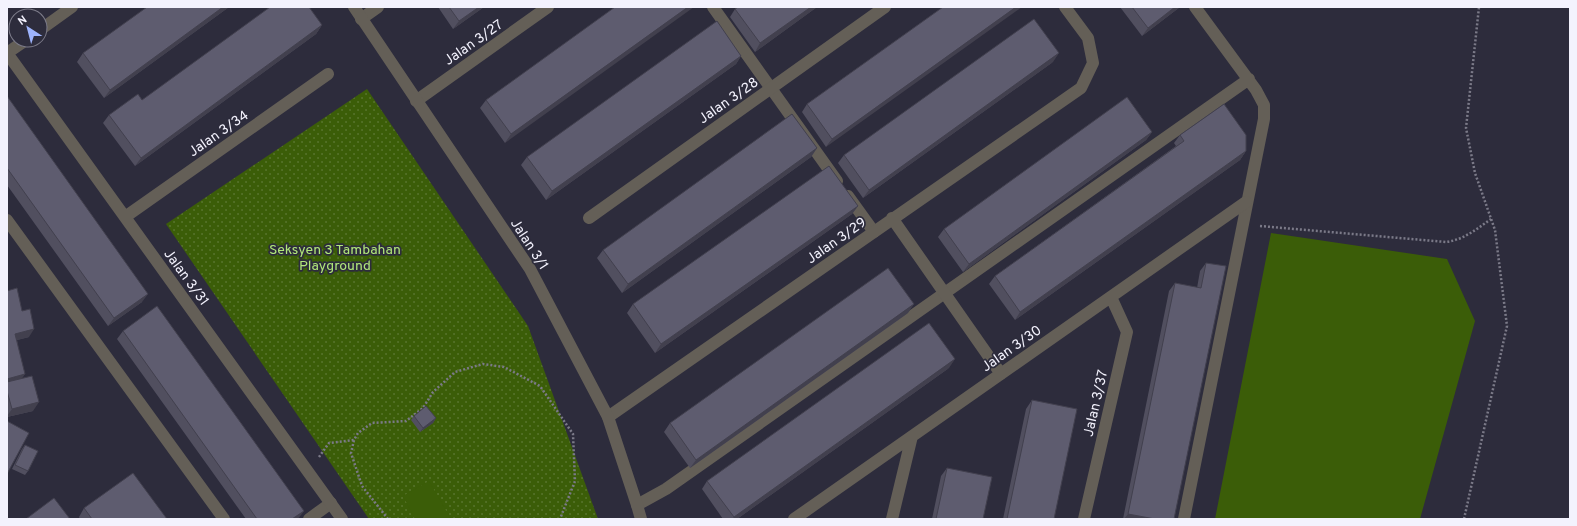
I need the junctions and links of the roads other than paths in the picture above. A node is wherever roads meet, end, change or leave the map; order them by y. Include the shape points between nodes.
1 (72, 7) edge
2 (354, 7) edge
3 (378, 7) edge
4 (548, 7) edge
5 (713, 7) edge
6 (885, 7) edge
7 (1065, 7) edge
8 (1195, 7) edge
9 (361, 19) junction
10 (48, 24) edge
11 (7, 53) edge
12 (328, 74) dead end
13 (1249, 79) junction
14 (771, 88) junction
15 (416, 101) junction
16 (1246, 202) junction
17 (125, 217) junction
18 (589, 218) dead end
19 (892, 218) junction
20 (7, 220) edge
21 (874, 232) junction
22 (945, 293) junction
23 (1111, 297) junction
24 (1001, 374) junction
25 (608, 417) junction
26 (912, 436) junction
27 (331, 503) junction
28 (637, 505) junction
29 (224, 519) edge
30 (309, 519) edge
31 (342, 519) edge
32 (640, 519) edge
33 (794, 519) edge
34 (892, 519) edge
35 (1084, 519) edge
36 (1184, 519) edge

1 - 10 street
2 - 9 street, Jalan 3/1
3 - 9 street
4 - 15 street, Jalan 3/27
5 - 14 street
6 - 14 street, Jalan 3/28
7 - 19 street, Jalan 3/29 via 1088,38 1093,63 1082,88
8 - 13 street
9 - 15 street, Jalan 3/1
11 - 17 street, Jalan 3/31
12 - 17 street, Jalan 3/34
13 - 16 street via 1264,105 1264,119
13 - 22 street
14 - 18 street, Jalan 3/28
14 - 21 street
15 - 25 street, Jalan 3/1 via 530,269
16 - 23 street, Jalan 3/30
16 - 36 street
17 - 27 street, Jalan 3/31
19 - 21 street, Jalan 3/29
19 - 22 street
20 - 29 street
21 - 25 street, Jalan 3/29
22 - 24 street
22 - 28 street via 666,489
23 - 24 street, Jalan 3/30
23 - 35 street, Jalan 3/37 via 1127,332
24 - 26 street, Jalan 3/30
25 - 28 street, Jalan 3/1
26 - 33 street, Jalan 3/30
26 - 34 street
27 - 30 street
27 - 31 street, Jalan 3/31
28 - 32 street, Jalan 3/1

